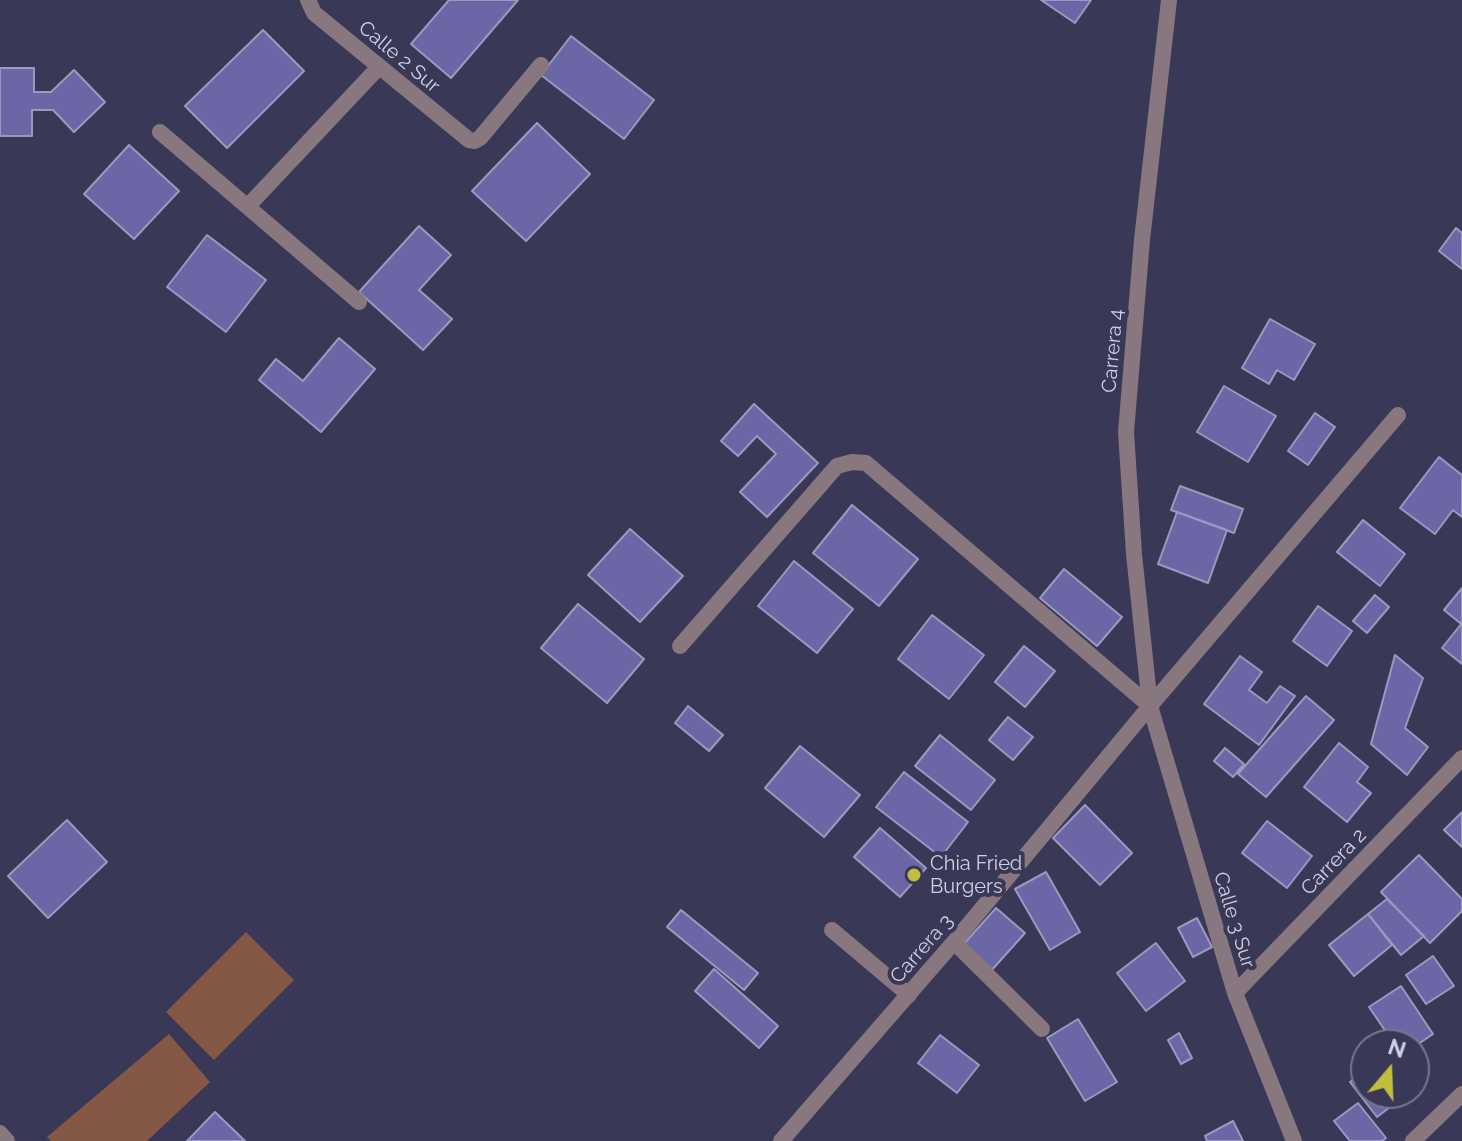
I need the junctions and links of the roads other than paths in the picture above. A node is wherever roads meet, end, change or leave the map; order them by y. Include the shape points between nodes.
1 (308, 0) edge
2 (1169, 0) edge
3 (541, 65) dead end
4 (379, 67) junction
5 (160, 132) dead end
6 (248, 206) junction
7 (359, 302) dead end
8 (1398, 415) dead end
9 (680, 646) dead end
10 (1150, 706) junction
11 (1462, 758) edge
12 (832, 930) dead end
13 (954, 942) junction
14 (1235, 993) junction
15 (909, 995) junction
16 (1042, 1029) dead end
17 (1462, 1094) edge
18 (0, 1133) edge
19 (7, 1141) edge
20 (781, 1141) edge
21 (1294, 1141) edge
22 (1413, 1141) edge

1 - 4 street, Calle 2 Sur via 314,13
2 - 10 street, Carrera 4 via 1126,432
3 - 4 street, Calle 2 Sur via 475,141
4 - 6 street
5 - 6 street
6 - 7 street
8 - 10 street, Carrera 3
9 - 10 street via 837,466 866,463
10 - 13 street, Carrera 3
10 - 14 street, Calle 3 Sur
11 - 14 street, Carrera 2
12 - 15 street
13 - 15 street, Carrera 3
13 - 16 street
14 - 21 street, Calle 3 Sur
15 - 20 street, Carrera 3
17 - 22 street
18 - 19 street

